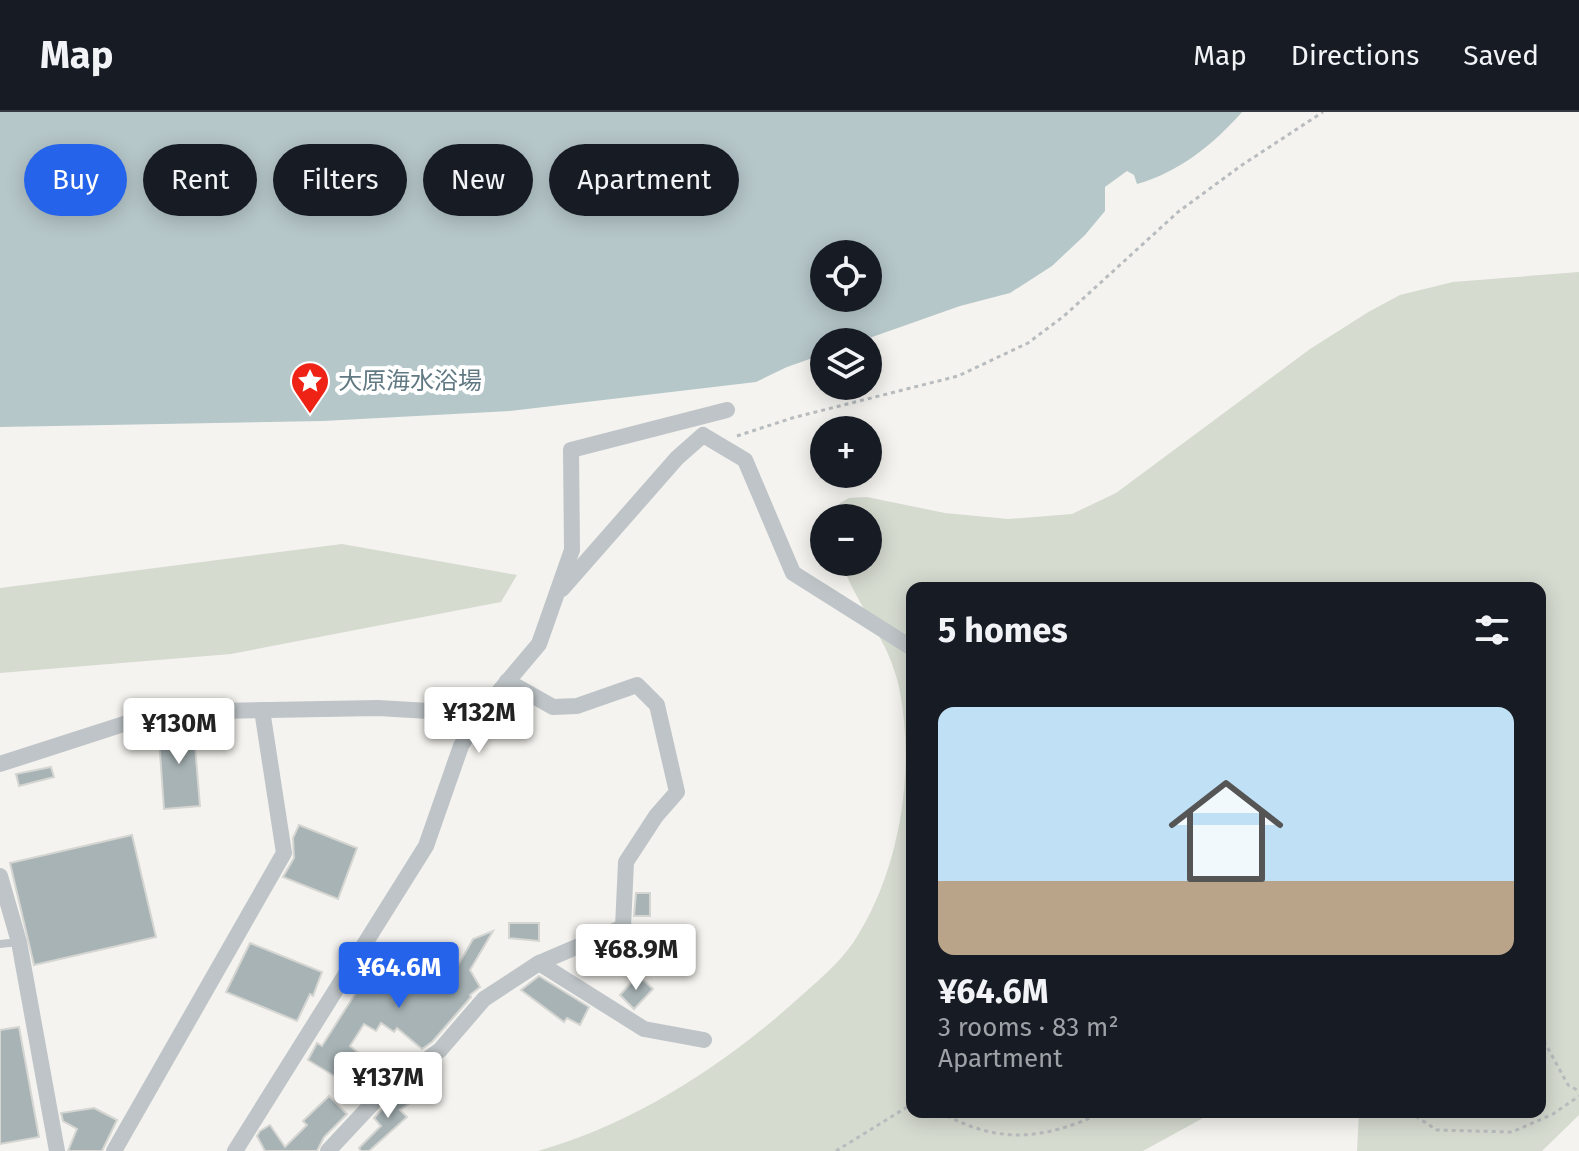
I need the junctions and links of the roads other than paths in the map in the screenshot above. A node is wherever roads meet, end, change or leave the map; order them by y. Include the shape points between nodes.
1 (727, 410) dead end
2 (558, 593) junction
3 (906, 644) edge
4 (507, 681) junction
5 (262, 710) junction
6 (480, 714) junction
7 (0, 764) edge
8 (0, 876) edge
9 (19, 942) junction
10 (0, 944) edge
11 (539, 963) junction
12 (704, 1040) dead end
13 (57, 1151) edge
14 (114, 1151) edge
15 (235, 1151) edge
16 (328, 1151) edge

1 - 2 street via 571,450 572,550
2 - 3 street via 703,435 745,460 793,573
2 - 4 street via 539,644
4 - 6 street
4 - 11 street via 553,707 577,706 637,685 657,705 677,792 626,862 623,927
5 - 6 street via 378,708
5 - 7 street via 161,712
5 - 14 street via 284,853
6 - 15 street via 461,746 426,846
8 - 9 street
9 - 10 lane
9 - 13 street
11 - 12 street via 644,1029
11 - 16 street via 484,999 440,1050 384,1091

